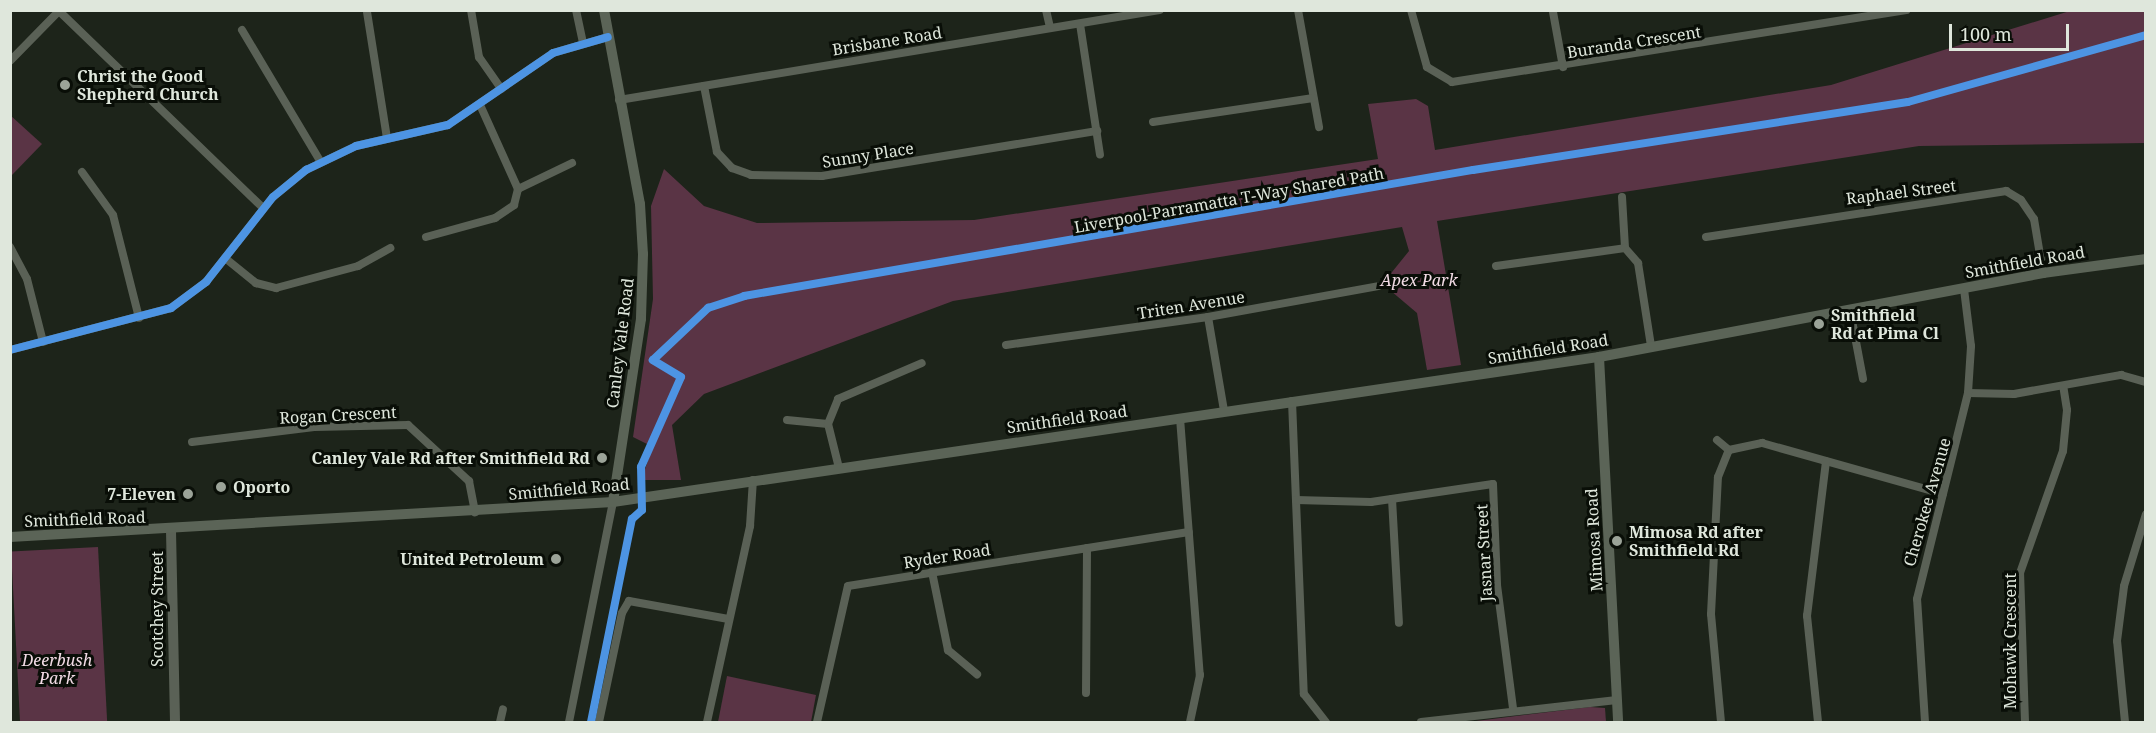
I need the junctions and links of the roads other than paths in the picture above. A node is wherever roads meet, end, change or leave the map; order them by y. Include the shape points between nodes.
1 (471, 10) edge
2 (576, 10) edge
3 (604, 10) edge
4 (1046, 10) edge
5 (1160, 10) edge
6 (1298, 10) edge
7 (1411, 10) edge
8 (1906, 10) edge
9 (58, 11) edge
10 (367, 12) dead end
11 (1553, 12) dead end
12 (1080, 24) junction
13 (1050, 28) junction
14 (242, 30) dead end
15 (608, 38) junction
16 (583, 42) junction
17 (10, 61) edge
18 (1563, 67) junction
19 (704, 86) junction
20 (501, 89) junction
21 (1313, 98) junction
22 (619, 100) junction
23 (480, 105) junction
24 (1154, 122) dead end
25 (1319, 127) dead end
26 (1097, 131) junction
27 (387, 138) junction
28 (1100, 153) dead end
29 (320, 161) junction
30 (572, 163) dead end
31 (82, 172) dead end
32 (518, 189) junction
33 (1622, 197) dead end
34 (264, 208) junction
35 (426, 237) dead end
36 (1706, 237) dead end
37 (10, 247) edge
38 (390, 248) dead end
39 (1625, 248) junction
40 (2145, 251) edge
41 (225, 258) junction
42 (2145, 259) edge
43 (2120, 260) junction
44 (1496, 266) dead end
45 (2043, 273) junction
46 (1378, 286) dead end
47 (1964, 288) junction
48 (1850, 310) junction
49 (1208, 317) junction
50 (139, 318) junction
51 (43, 342) junction
52 (1006, 345) dead end
53 (1652, 346) junction
54 (10, 350) edge
55 (1599, 357) junction
56 (922, 363) dead end
57 (1863, 379) dead end
58 (2145, 382) edge
59 (2063, 386) junction
60 (1968, 393) junction
61 (1292, 401) junction
62 (1224, 411) junction
63 (1180, 418) junction
64 (787, 420) dead end
65 (828, 424) junction
66 (1717, 440) dead end
67 (192, 442) dead end
68 (1729, 450) junction
69 (1826, 461) junction
70 (839, 468) junction
71 (753, 480) junction
72 (1943, 494) junction
73 (1392, 499) junction
74 (1296, 500) junction
75 (614, 502) junction
76 (475, 512) junction
77 (2145, 514) edge
78 (2144, 526) edge
79 (171, 531) junction
80 (1189, 532) junction
81 (10, 537) edge
82 (1087, 548) junction
83 (932, 572) junction
84 (728, 620) junction
85 (1399, 623) dead end
86 (976, 674) dead end
87 (1086, 693) dead end
88 (1617, 700) junction
89 (503, 709) dead end
90 (1513, 709) junction
91 (175, 723) edge
92 (500, 723) edge
93 (569, 723) edge
94 (599, 723) edge
95 (707, 723) edge
96 (817, 723) edge
97 (1190, 723) edge
98 (1326, 723) edge
99 (1421, 723) edge
100 (1618, 723) edge
101 (1721, 723) edge
102 (1818, 723) edge
103 (1925, 723) edge
104 (2025, 723) edge
105 (2125, 723) edge

1 - 20 street via 479,57
2 - 16 street
3 - 15 main road, Canley Vale Road
4 - 13 street
5 - 12 street, Brisbane Road
6 - 21 street
7 - 18 street, Buranda Crescent via 1427,68 1452,82
8 - 18 street, Buranda Crescent
9 - 17 street
9 - 34 street
10 - 27 street
11 - 18 street
12 - 13 street, Brisbane Road
12 - 26 street
13 - 19 street, Brisbane Road
14 - 29 street
15 - 16 street
15 - 22 main road, Canley Vale Road
16 - 20 street via 548,56
19 - 22 street, Brisbane Road
19 - 26 street, Sunny Place via 717,152 732,168 751,175 822,177
20 - 23 street
21 - 24 street
21 - 25 street
22 - 75 main road, Canley Vale Road via 640,204 644,276
23 - 27 street via 448,125
23 - 32 street
26 - 28 street
27 - 29 street
29 - 34 street
30 - 32 street
31 - 50 street via 113,215
32 - 35 street via 514,205 495,218
33 - 39 street
34 - 41 street
36 - 45 street, Raphael Street via 2006,192 2021,200 2034,219
37 - 51 street via 27,279
38 - 41 street via 358,266 276,288 256,283
39 - 44 street
39 - 53 street via 1638,263
40 - 43 main road, Smithfield Road
41 - 50 street via 188,298
42 - 43 main road, Smithfield Road
43 - 45 main road, Smithfield Road
45 - 47 main road, Smithfield Road
46 - 49 street, Triten Avenue
47 - 48 main road, Smithfield Road
47 - 60 street, Cherokee Avenue via 1971,346
48 - 53 main road, Smithfield Road
48 - 57 street
49 - 52 street, Triten Avenue
49 - 62 street
50 - 51 street
51 - 54 street
53 - 55 main road, Smithfield Road
55 - 61 main road, Smithfield Road
55 - 88 main road, Mimosa Road
56 - 65 street via 838,399
58 - 59 street via 2121,375
59 - 60 street via 2014,394
59 - 104 street, Mohawk Crescent via 2067,410 2063,451 2020,573
60 - 72 street, Cherokee Avenue
61 - 62 main road, Smithfield Road
61 - 74 street
62 - 63 main road, Smithfield Road
63 - 70 main road, Smithfield Road
63 - 80 street
64 - 65 street
65 - 70 street
66 - 68 street
67 - 76 street, Rogan Crescent via 314,428 408,425 468,481
68 - 69 street via 1762,443
68 - 101 street via 1718,477 1712,602
69 - 72 street
69 - 102 street via 1807,616
70 - 71 main road, Smithfield Road
71 - 75 main road, Smithfield Road
71 - 84 street via 750,526
72 - 103 street, Cherokee Avenue via 1917,599
73 - 74 street, Jasnar Street
73 - 85 street
73 - 90 street, Jasnar Street via 1493,484 1497,585
74 - 98 street via 1304,694
75 - 76 main road, Smithfield Road
75 - 93 street
76 - 79 main road, Smithfield Road
77 - 78 street
78 - 105 street via 2124,586 2117,641
79 - 81 main road, Smithfield Road
79 - 91 street, Scotchey Street
80 - 82 street, Ryder Road
80 - 97 street via 1200,675
82 - 83 street, Ryder Road
82 - 87 street
83 - 86 street via 948,650
83 - 96 street, Ryder Road via 848,586
84 - 94 street via 629,601 622,613
84 - 95 street
88 - 90 street
88 - 100 main road, Mimosa Road
89 - 92 street
90 - 99 street

